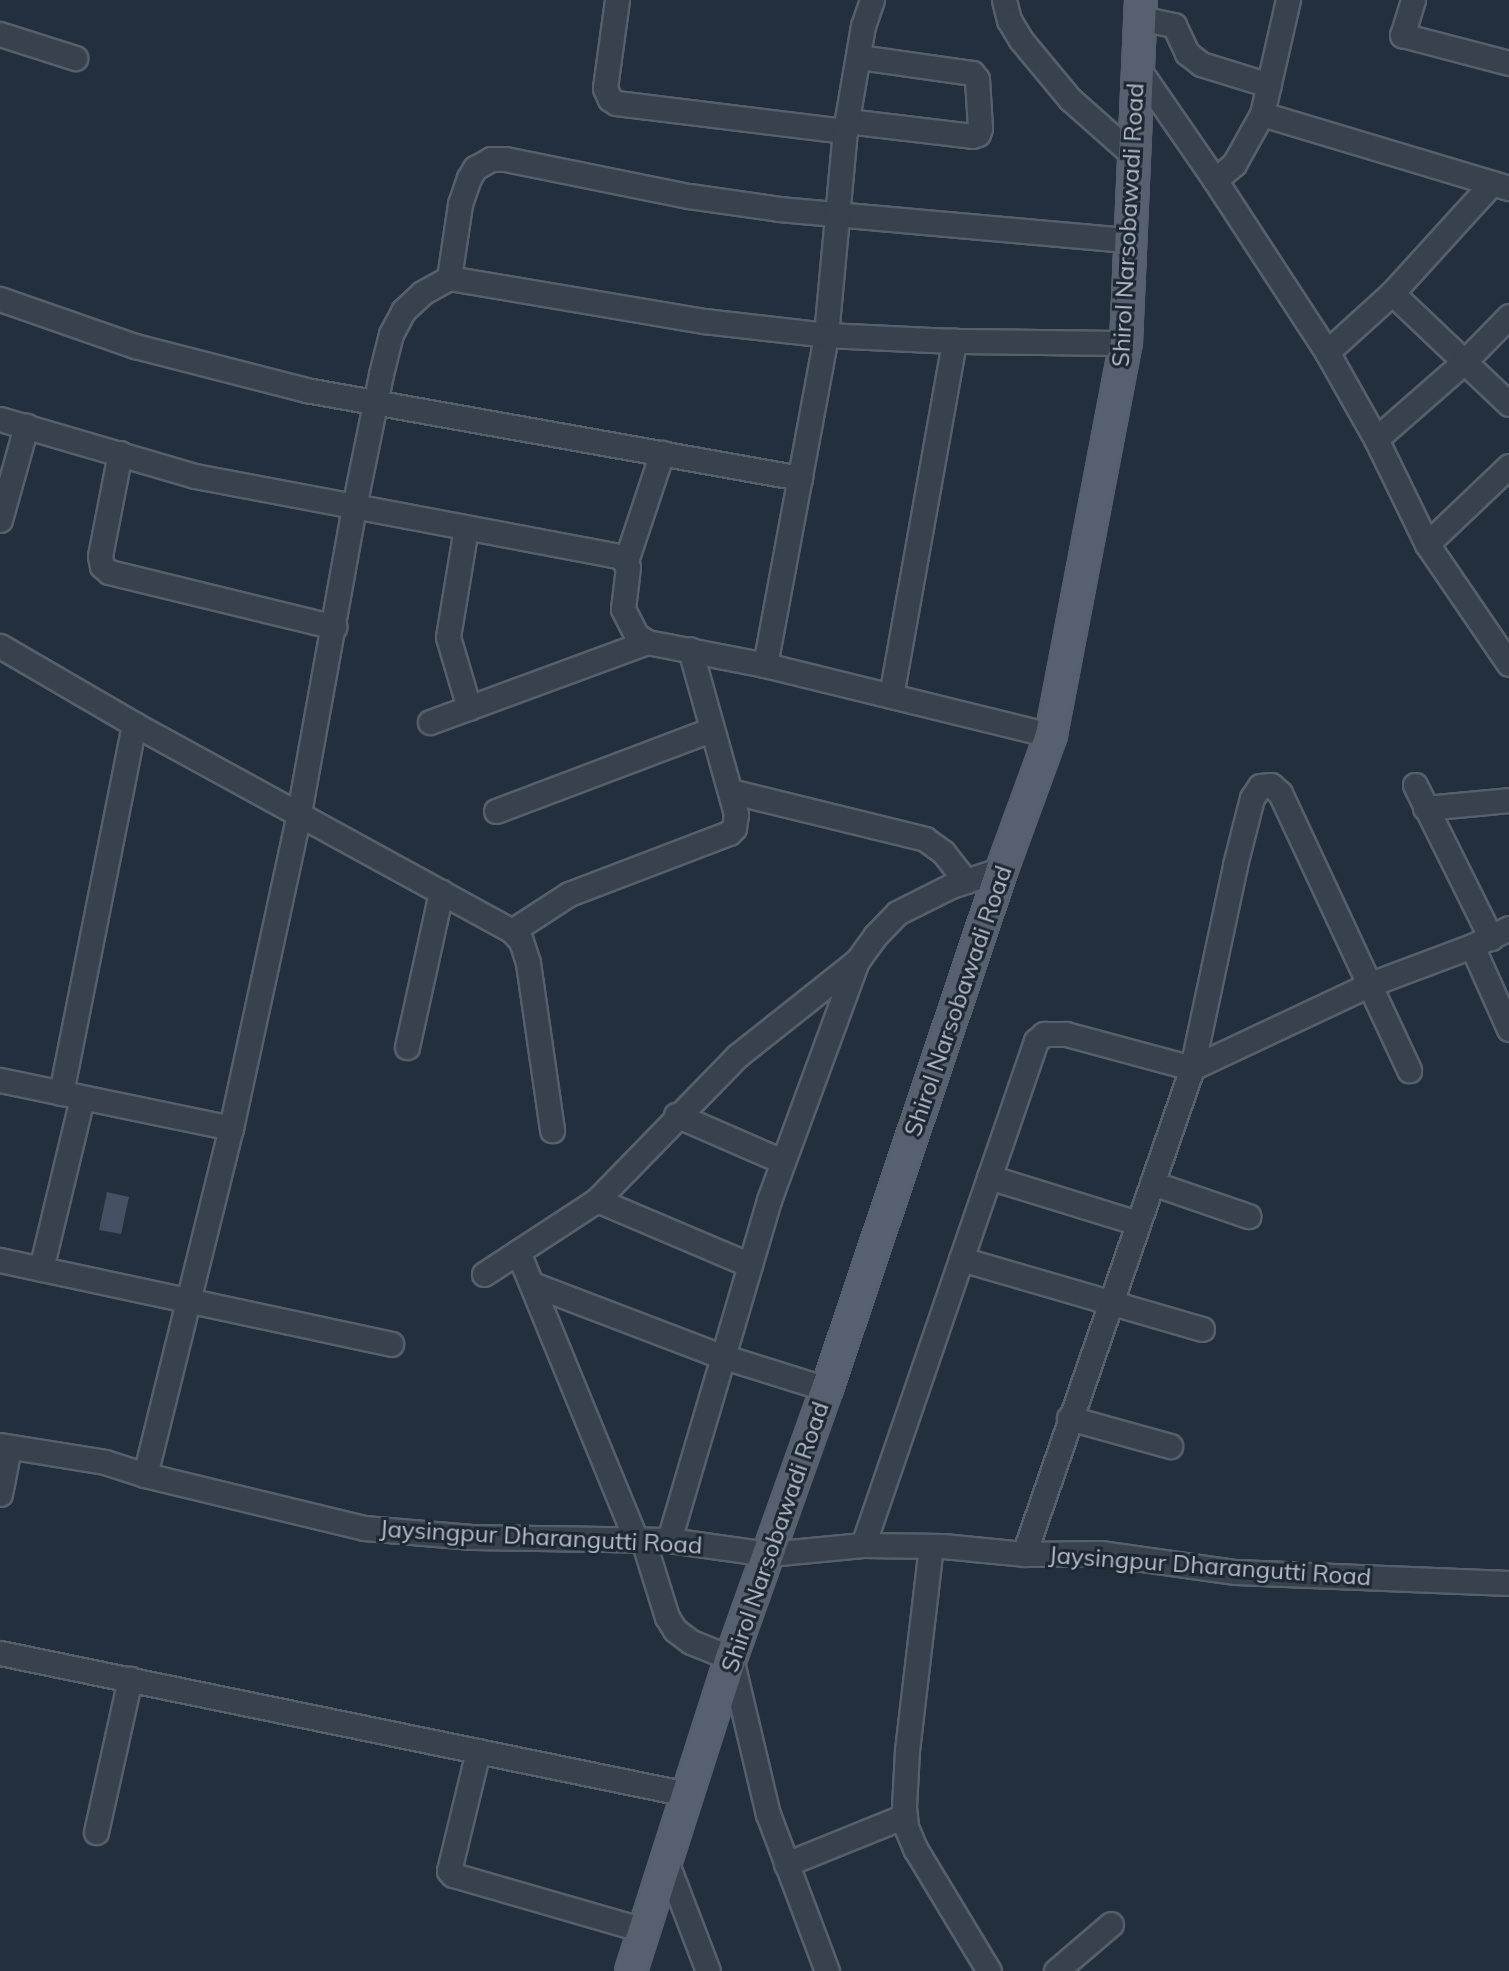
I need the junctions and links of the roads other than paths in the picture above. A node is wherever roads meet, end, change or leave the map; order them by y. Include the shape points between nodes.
1 (617, 0) edge
2 (872, 0) edge
3 (1004, 0) edge
4 (1288, 0) edge
5 (1413, 0) edge
6 (1140, 9) edge
7 (0, 34) edge
8 (859, 57) junction
9 (75, 58) dead end
10 (1509, 63) edge
11 (1137, 68) junction
12 (1269, 85) junction
13 (1262, 114) junction
14 (846, 126) junction
15 (1133, 155) junction
16 (1215, 180) junction
17 (1500, 186) edge
18 (836, 212) junction
19 (1129, 240) junction
20 (449, 278) junction
21 (1392, 293) junction
22 (0, 299) edge
23 (1509, 317) edge
24 (826, 335) junction
25 (954, 341) junction
26 (1126, 342) junction
27 (1327, 352) junction
28 (1465, 361) junction
29 (376, 401) junction
30 (1509, 404) edge
31 (0, 419) edge
32 (26, 426) junction
33 (1376, 439) junction
34 (120, 453) junction
35 (662, 453) junction
36 (1509, 466) edge
37 (800, 478) junction
38 (354, 507) junction
39 (0, 520) edge
40 (466, 528) junction
41 (1427, 544) junction
42 (626, 561) junction
43 (334, 627) junction
44 (647, 642) junction
45 (0, 646) edge
46 (690, 649) junction
47 (1509, 664) edge
48 (765, 665) junction
49 (891, 696) junction
50 (469, 708) junction
51 (430, 722) dead end
52 (134, 724) junction
53 (710, 730) junction
54 (1051, 735) junction
55 (1415, 785) dead end
56 (730, 791) junction
57 (1509, 800) edge
58 (1425, 808) junction
59 (496, 811) dead end
60 (299, 813) junction
61 (1002, 869) junction
62 (966, 881) junction
63 (441, 892) junction
64 (512, 931) junction
65 (1491, 937) edge
66 (856, 961) junction
67 (1368, 985) junction
68 (1509, 1029) edge
69 (407, 1047) dead end
70 (1192, 1068) junction
71 (1409, 1070) dead end
72 (0, 1080) edge
73 (71, 1096) junction
74 (676, 1115) junction
75 (231, 1128) junction
76 (552, 1130) dead end
77 (782, 1161) junction
78 (989, 1177) junction
79 (1152, 1183) junction
80 (597, 1200) junction
81 (1248, 1216) dead end
82 (1138, 1223) junction
83 (518, 1252) junction
84 (961, 1259) junction
85 (0, 1260) edge
86 (750, 1265) junction
87 (41, 1269) junction
88 (484, 1274) dead end
89 (532, 1284) junction
90 (188, 1300) junction
91 (1109, 1304) junction
92 (1202, 1329) dead end
93 (391, 1344) dead end
94 (721, 1356) junction
95 (827, 1389) junction
96 (1069, 1418) junction
97 (5, 1446) edge
98 (1170, 1446) dead end
99 (145, 1475) junction
100 (0, 1494) edge
101 (639, 1540) junction
102 (669, 1540) junction
103 (863, 1545) junction
104 (931, 1546) junction
105 (769, 1554) junction
106 (1024, 1554) junction
107 (1509, 1583) edge
108 (0, 1653) edge
109 (732, 1658) junction
110 (130, 1679) junction
111 (478, 1751) junction
112 (687, 1794) junction
113 (905, 1816) junction
114 (96, 1832) dead end
115 (666, 1861) junction
116 (786, 1864) junction
117 (1111, 1924) dead end
118 (644, 1930) junction
119 (631, 1971) edge
120 (708, 1971) edge
121 (827, 1971) edge
122 (989, 1971) edge
123 (1056, 1971) edge

1 - 14 street via 605,88 616,103
2 - 8 street
3 - 15 street via 1009,20 1029,50 1070,99
4 - 12 street
5 - 10 street via 1402,35
6 - 11 main road, Shirol Narsobawadi Road
6 - 12 street via 1174,25 1187,53 1201,64
7 - 9 street
8 - 14 street
8 - 14 street via 972,73 977,79 980,128 972,136
11 - 15 main road, Shirol Narsobawadi Road
11 - 16 street
12 - 13 street
13 - 16 street via 1234,164
13 - 17 street
14 - 18 street
15 - 19 main road, Shirol Narsobawadi Road
16 - 27 street
17 - 21 street
18 - 19 street
18 - 20 street via 690,197 491,159 468,178
18 - 24 street
19 - 26 main road, Shirol Narsobawadi Road
20 - 24 street via 704,321
20 - 29 street via 422,293 403,311 391,334
21 - 27 street
21 - 28 street
22 - 29 street via 135,346 232,373
23 - 28 street
24 - 25 street
24 - 37 street
25 - 26 street
25 - 49 street
26 - 54 main road, Shirol Narsobawadi Road
27 - 33 street
28 - 30 street
28 - 33 street
29 - 35 street
29 - 38 street
31 - 32 street
32 - 34 street
32 - 39 street
33 - 41 street
34 - 38 street via 195,476
34 - 43 street via 100,556 109,572
35 - 37 street
35 - 42 street
36 - 41 street
37 - 48 street
38 - 40 street
38 - 43 street
40 - 42 street
40 - 50 street via 448,637
41 - 47 street
42 - 44 street via 623,609 636,635
43 - 60 street
44 - 46 street
44 - 50 street
45 - 52 street
46 - 48 street
46 - 53 street
48 - 49 street
49 - 54 street
50 - 51 street
52 - 60 street
52 - 73 street
53 - 56 street
53 - 59 street
54 - 61 main road, Shirol Narsobawadi Road
55 - 58 street
56 - 62 street via 925,839 943,852
56 - 64 street via 736,814 729,833 569,894
57 - 58 street
58 - 65 street
60 - 63 street
60 - 75 street
61 - 62 street
61 - 95 main road, Shirol Narsobawadi Road
62 - 66 street via 897,913
63 - 64 street
63 - 69 street
64 - 76 street via 521,941 528,963
65 - 67 street
65 - 68 street
66 - 74 street via 737,1056
66 - 77 street
67 - 70 street
67 - 70 street via 1280,793 1271,785 1260,786 1252,797 1235,865
67 - 71 street
70 - 78 street via 1066,1034 1044,1034 1036,1041
70 - 79 street
72 - 73 street
73 - 75 street
73 - 87 street
74 - 77 street
74 - 80 street
75 - 90 street
77 - 86 street
78 - 82 street
78 - 84 street
79 - 81 street
79 - 82 street
80 - 83 street
80 - 86 street
82 - 91 street
83 - 88 street
83 - 89 street
84 - 91 street
84 - 103 street
85 - 87 street
86 - 94 street
87 - 90 street
89 - 94 street
89 - 101 street
90 - 93 street
90 - 99 street
91 - 92 street
91 - 96 street
94 - 95 street
94 - 102 street
95 - 105 main road, Shirol Narsobawadi Road
96 - 98 street
96 - 106 street
97 - 99 street, Jaysingpur Dharangutti Road via 105,1462
97 - 100 street
99 - 101 street, Jaysingpur Dharangutti Road via 365,1528 472,1538
101 - 102 street, Jaysingpur Dharangutti Road
101 - 109 street via 675,1630 691,1642
102 - 105 street, Jaysingpur Dharangutti Road
103 - 104 street, Jaysingpur Dharangutti Road
103 - 105 street, Jaysingpur Dharangutti Road
104 - 106 street, Jaysingpur Dharangutti Road
104 - 113 street via 907,1750
105 - 109 main road, Shirol Narsobawadi Road
106 - 107 street, Jaysingpur Dharangutti Road via 1100,1553 1236,1572
108 - 110 street
109 - 112 main road, Shirol Narsobawadi Road
109 - 116 street via 756,1770
110 - 111 street
110 - 114 street
111 - 112 street
111 - 118 street via 449,1871
112 - 115 main road, Shirol Narsobawadi Road
113 - 116 street
113 - 122 street via 916,1850
115 - 118 main road, Shirol Narsobawadi Road
115 - 120 street
116 - 121 street
117 - 123 street
118 - 119 main road, Shirol Narsobawadi Road

